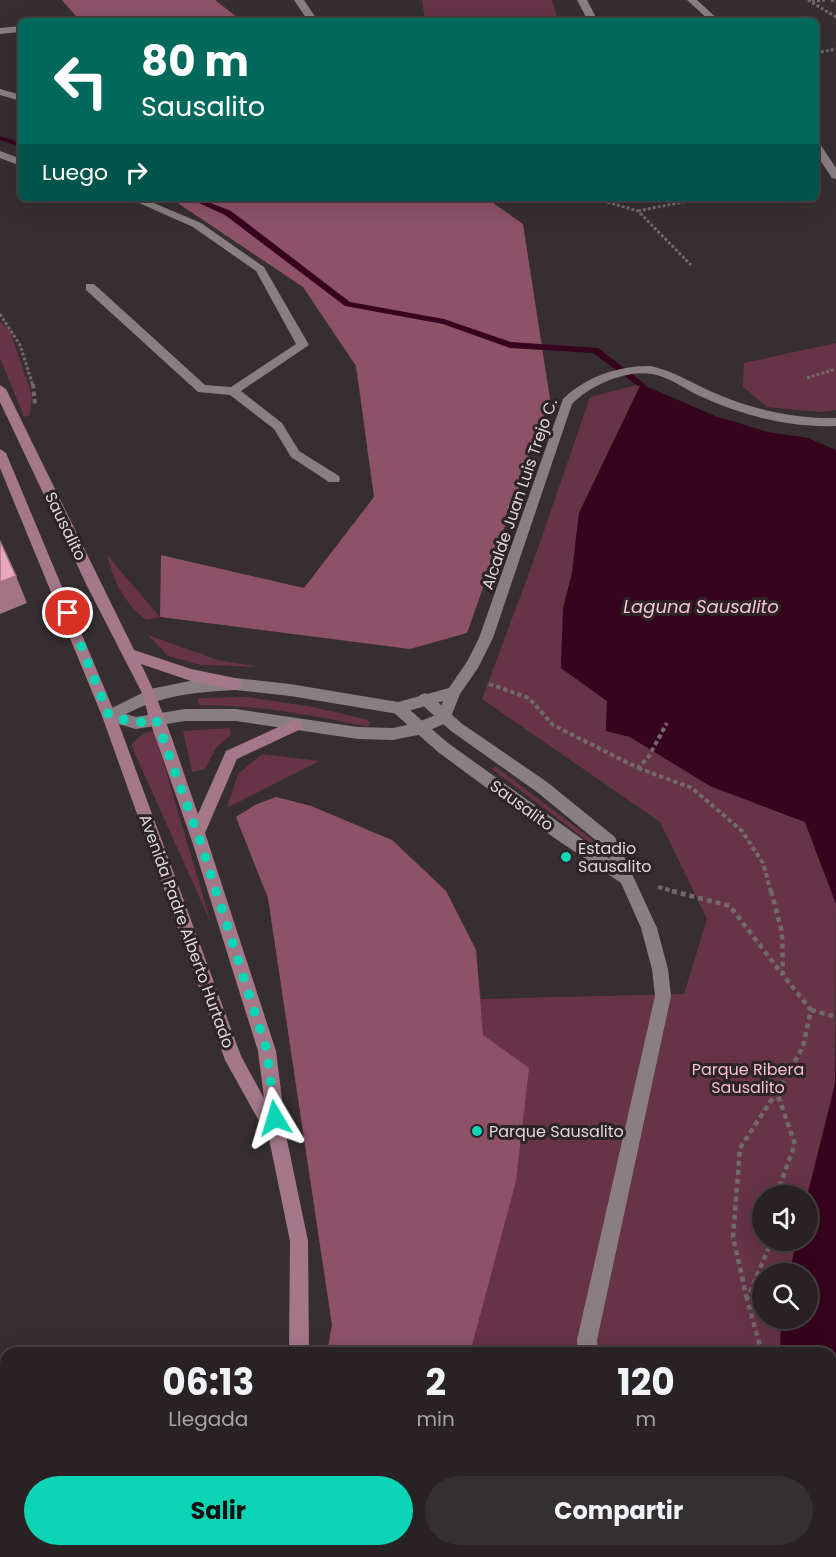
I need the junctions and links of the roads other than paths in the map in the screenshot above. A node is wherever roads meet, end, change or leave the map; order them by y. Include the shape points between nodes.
1 (299, 0) edge
2 (582, 0) edge
3 (692, 0) edge
4 (311, 18) edge
5 (591, 18) edge
6 (712, 18) edge
7 (18, 29) edge
8 (0, 31) edge
9 (0, 92) edge
10 (18, 97) edge
11 (819, 150) edge
12 (0, 154) edge
13 (18, 162) edge
14 (836, 176) edge
15 (141, 201) edge
16 (90, 287) dead end
17 (0, 389) edge
18 (233, 391) junction
19 (836, 422) edge
20 (0, 453) edge
21 (334, 479) dead end
22 (129, 654) junction
23 (235, 684) junction
24 (454, 692) junction
25 (150, 695) junction
26 (425, 699) junction
27 (398, 708) junction
28 (109, 716) junction
29 (444, 718) junction
30 (156, 719) junction
31 (296, 724) junction
32 (418, 729) junction
33 (197, 833) junction
34 (628, 879) junction
35 (278, 1140) junction
36 (299, 1347) edge
37 (588, 1347) edge

1 - 4 street
2 - 5 street
3 - 6 street
7 - 8 street
9 - 10 street
11 - 14 street
12 - 13 street
15 - 18 street via 197,225 260,269 303,345
16 - 18 street via 202,389
17 - 22 main road, Sausalito
18 - 21 street via 278,426 295,454
19 - 24 street, Alcalde Juan Luis Trejo C. via 816,424 764,413 709,395 657,371 642,370 598,380 571,397 486,638
20 - 28 main road, Sausalito
22 - 23 main road via 191,675
22 - 25 main road, Sausalito
23 - 25 street
23 - 27 street
24 - 26 street
24 - 29 street
25 - 28 street
25 - 30 main road, Sausalito
26 - 27 street
26 - 29 street, Sausalito
27 - 32 street, Sausalito
28 - 30 street via 136,723
28 - 35 main road, Avenida Padre Alberto Hurtado via 234,1060
29 - 32 street
29 - 34 street, Sausalito via 542,787 610,842
30 - 31 street via 207,713
30 - 33 main road, Avenida Padre Alberto Hurtado
31 - 32 street via 358,734
31 - 33 main road via 231,755
32 - 34 street, Sausalito
33 - 35 main road, Avenida Padre Alberto Hurtado via 267,1051
34 - 37 street, Sausalito via 649,928 663,996
35 - 36 main road, Avenida Padre Alberto Hurtado via 298,1240

